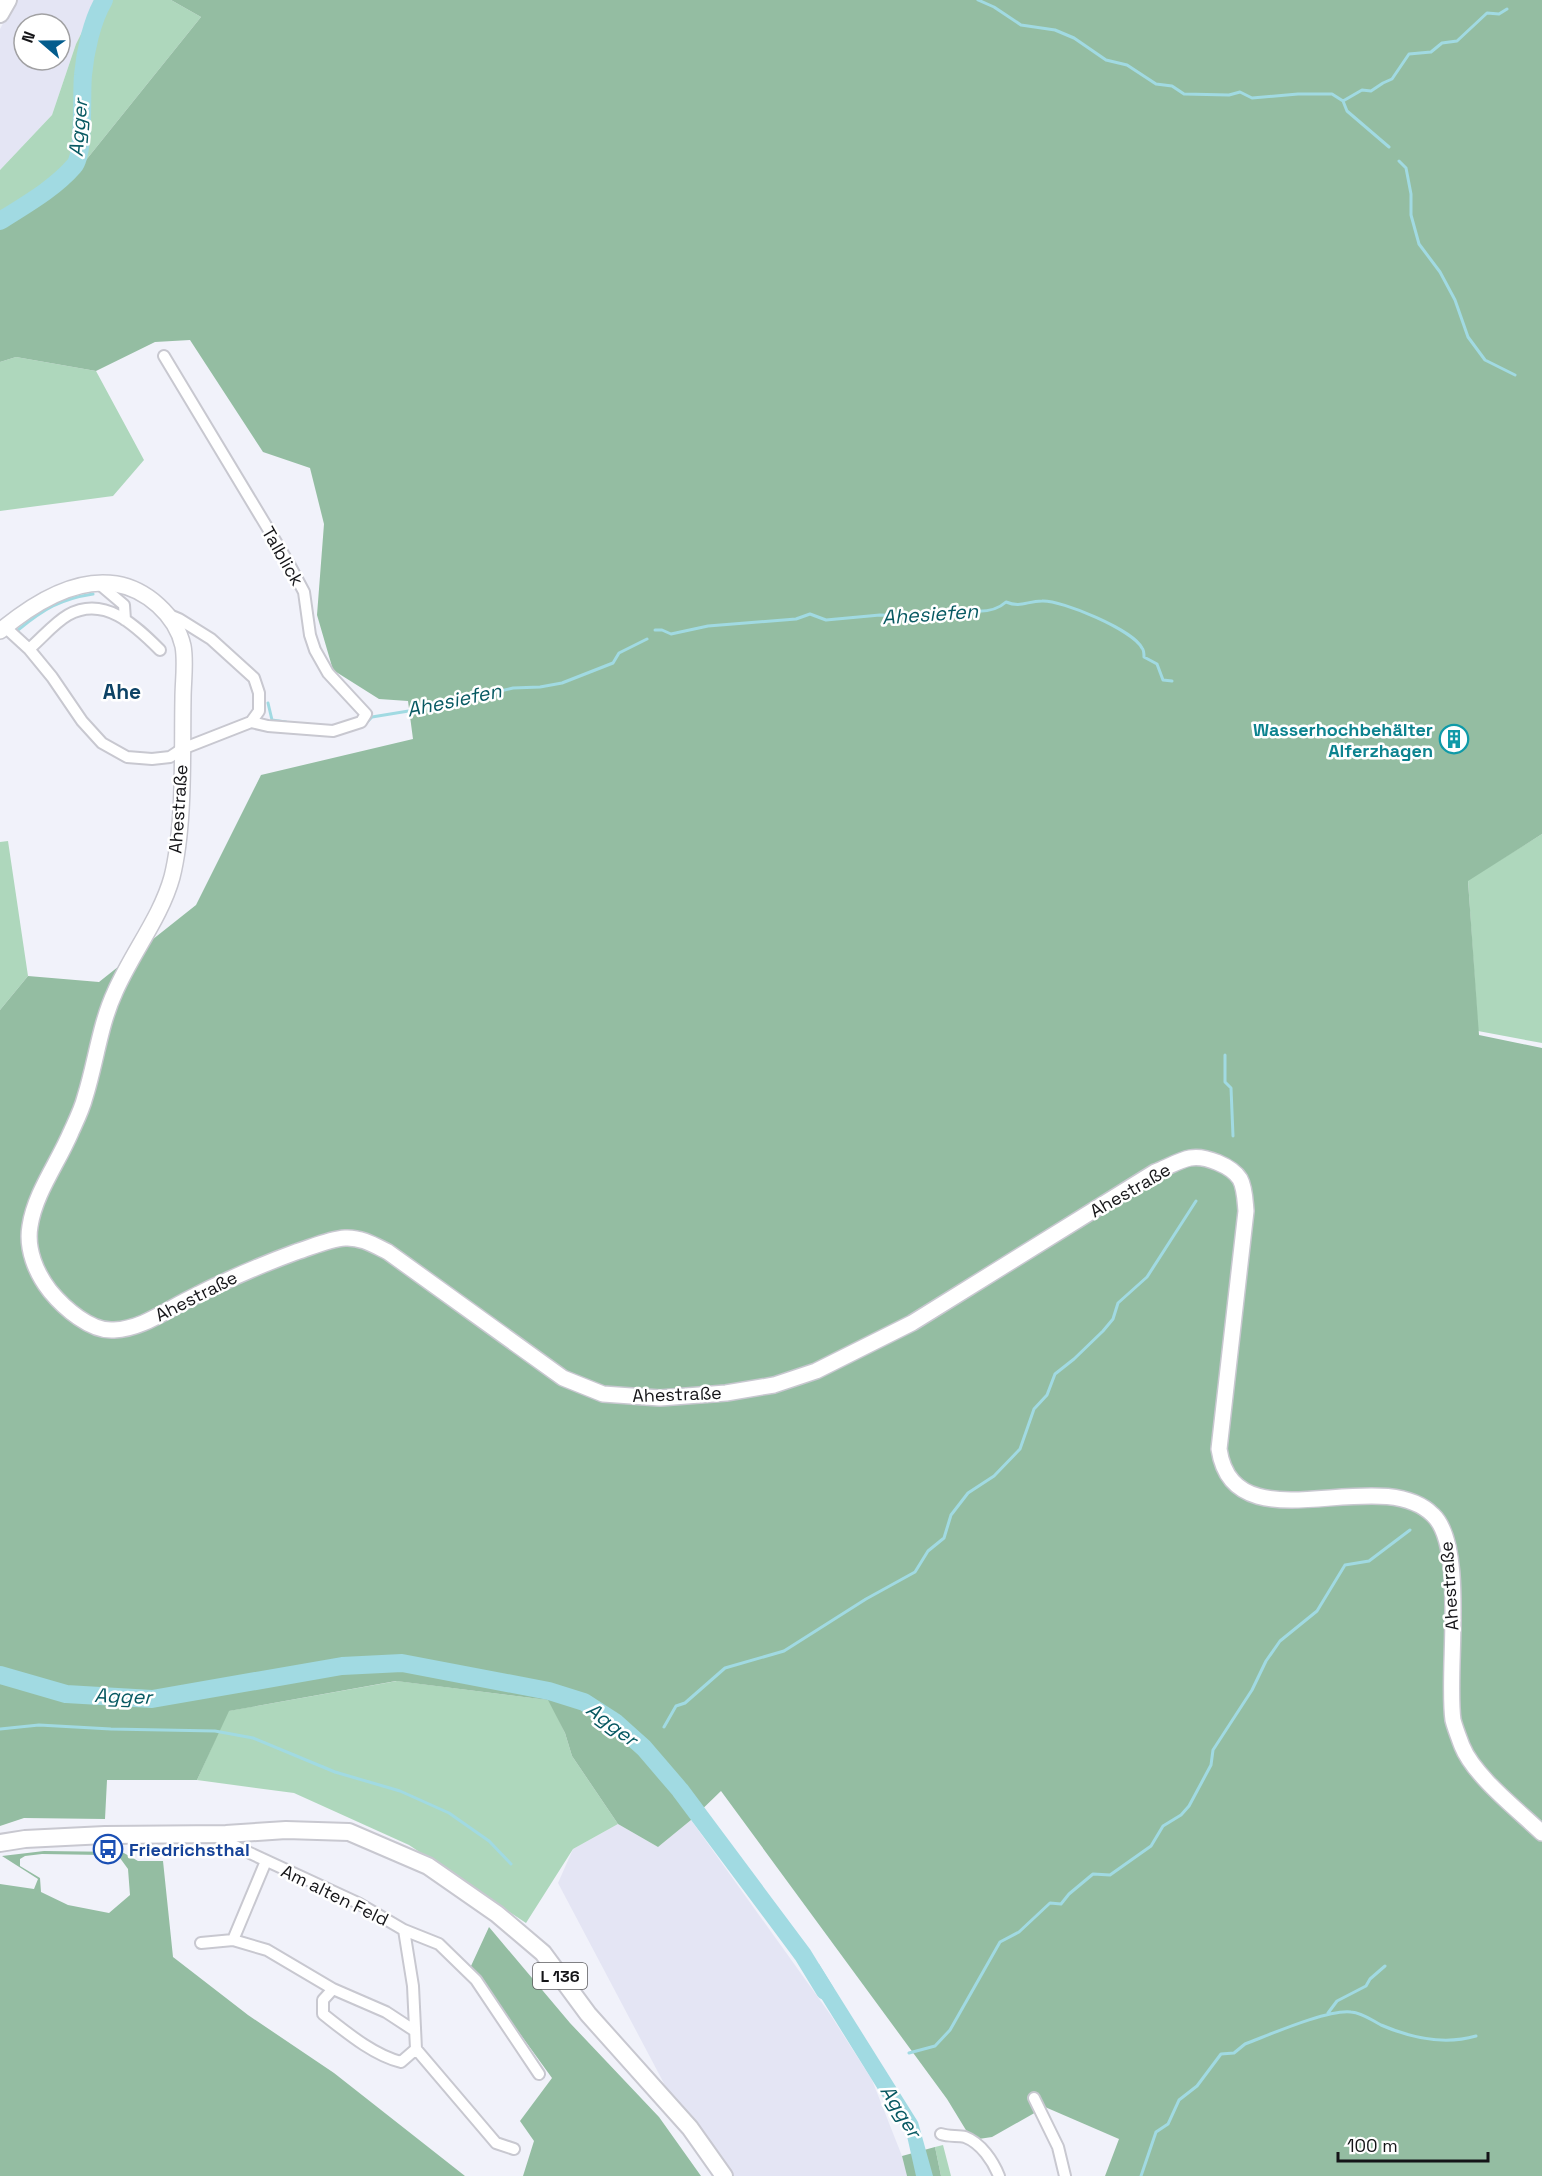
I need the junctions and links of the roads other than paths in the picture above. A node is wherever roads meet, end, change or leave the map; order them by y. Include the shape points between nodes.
1 (8, 0) edge
2 (0, 14) edge
3 (164, 356) dead end
4 (98, 583) junction
5 (166, 614) junction
6 (125, 620) junction
7 (2, 629) edge
8 (29, 649) junction
9 (160, 650) dead end
10 (251, 722) junction
11 (182, 749) junction
12 (1542, 1833) edge
13 (226, 1834) junction
14 (0, 1843) edge
15 (266, 1861) junction
16 (404, 1930) junction
17 (233, 1940) junction
18 (201, 1944) dead end
19 (333, 1989) junction
20 (415, 2031) junction
21 (416, 2049) junction
22 (539, 2074) dead end
23 (1034, 2098) dead end
24 (941, 2134) dead end
25 (514, 2149) dead end
26 (724, 2176) edge
27 (999, 2176) edge
28 (1065, 2176) edge

1 - 2 main road
3 - 10 street, Talblick via 304,592 310,635 324,665 366,714 361,722 333,731
4 - 5 main road, Ahestraße via 140,591
4 - 6 street via 124,605
4 - 7 main road, Ahestraße via 56,594
5 - 10 street via 211,639 254,678 259,711
5 - 11 main road, Ahestraße via 183,646
6 - 8 street via 106,609 82,609 66,616
6 - 9 street
7 - 8 street
8 - 11 street via 102,743 127,757 152,759 170,757
10 - 11 street
11 - 12 main road, Ahestraße via 179,832 172,875 114,993 85,1098 34,1208 30,1226 27,1243 35,1265 50,1290 70,1310 89,1324 111,1331 138,1326 221,1281 319,1244 346,1238 366,1241 388,1252 564,1378 593,1390 660,1398 726,1393 774,1385 816,1371 912,1323 1155,1172 1188,1158 1220,1163 1239,1178 1246,1211 1218,1449 1221,1462 1231,1480 1252,1496 1301,1500 1360,1495 1395,1498 1418,1504 1434,1515 1445,1532 1451,1571 1453,1720 1463,1748 1488,1782
13 - 14 main road, L 136 via 105,1835
13 - 15 street, Am alten Feld via 227,1842
13 - 26 main road, L 136 via 286,1830 348,1832 428,1866 497,1914 543,1953 588,2014 690,2128
15 - 16 street, Am alten Feld via 358,1903
15 - 17 street, Am alten Feld
16 - 20 street, Am alten Feld
16 - 22 street, Am alten Feld via 439,1944 476,1980
17 - 18 street
17 - 19 street via 267,1950
19 - 20 street
19 - 21 street via 323,2000 323,2014 342,2029 389,2059 401,2062
20 - 21 street, Am alten Feld
21 - 25 street via 496,2143
23 - 28 street via 1058,2147
24 - 27 street via 964,2137 978,2145

